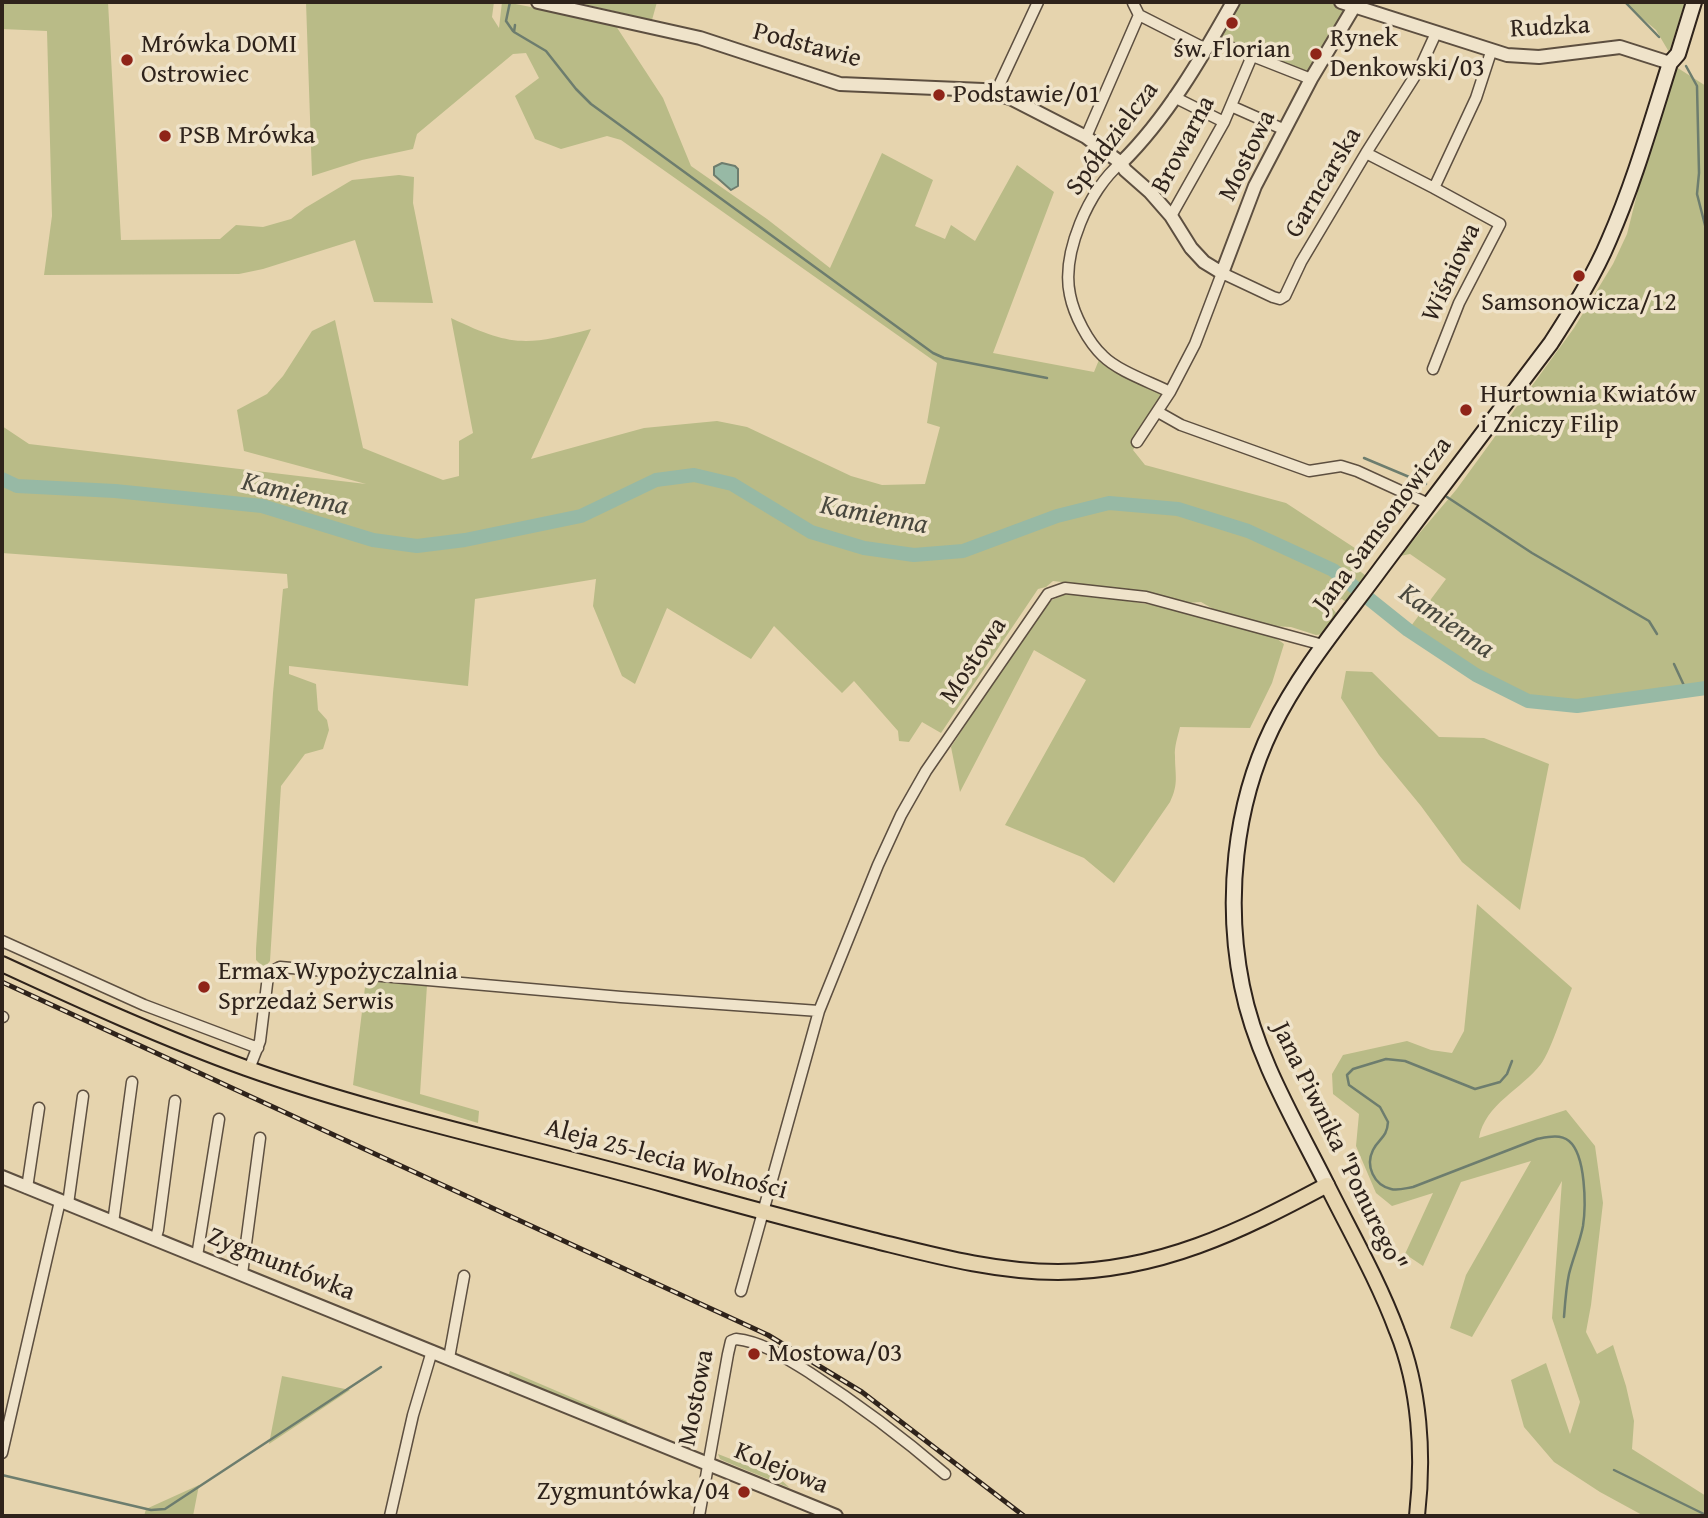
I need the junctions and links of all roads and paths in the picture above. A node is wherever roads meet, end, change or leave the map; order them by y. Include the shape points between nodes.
1 (538, 2) edge
2 (1038, 2) edge
3 (1132, 2) edge
4 (1233, 2) edge
5 (1341, 2) edge
6 (1685, 2) edge
7 (1694, 2) edge
8 (1354, 7) junction
9 (1139, 15) junction
10 (1436, 33) junction
11 (1208, 44) junction
12 (1491, 52) junction
13 (1252, 56) junction
14 (1670, 63) junction
15 (1311, 79) junction
16 (996, 92) junction
17 (1174, 97) junction
18 (1231, 106) junction
19 (1224, 122) junction
20 (1285, 130) junction
21 (1086, 137) junction
22 (1366, 153) junction
23 (1121, 163) junction
24 (1434, 188) junction
25 (1171, 216) junction
26 (1222, 273) junction
27 (1433, 369) dead end
28 (1170, 392) junction
29 (1158, 412) junction
30 (1137, 442) dead end
31 (1429, 505) junction
32 (1323, 645) junction
33 (2, 940) edge
34 (2, 964) edge
35 (819, 1011) junction
36 (258, 1048) junction
37 (249, 1069) junction
38 (132, 1082) dead end
39 (83, 1096) dead end
40 (175, 1101) dead end
41 (39, 1108) dead end
42 (219, 1119) dead end
43 (260, 1138) dead end
44 (2, 1177) edge
45 (1327, 1185) junction
46 (27, 1188) junction
47 (64, 1203) junction
48 (762, 1212) junction
49 (113, 1223) junction
50 (155, 1240) junction
51 (197, 1256) junction
52 (242, 1274) junction
53 (464, 1276) dead end
54 (741, 1291) dead end
55 (432, 1351) junction
56 (449, 1358) junction
57 (2, 1453) edge
58 (708, 1464) junction
59 (945, 1474) dead end
60 (390, 1516) edge
61 (699, 1516) edge
62 (836, 1516) edge
63 (1417, 1516) edge

1 - 16 street, Podstawie via 700,38 840,84
2 - 16 street
3 - 9 street
4 - 11 street, Spółdzielcza
5 - 8 street, Rudzka
6 - 14 main road, Jana Samsonowicza via 1669,52
7 - 14 main road, Jana Samsonowicza via 1678,54
8 - 10 street, Rudzka
8 - 15 street, Mostowa
9 - 11 street
9 - 21 street
10 - 12 street, Rudzka
10 - 22 street, Garncarska via 1420,68
11 - 13 street
11 - 17 street, Spółdzielcza
12 - 14 street, Rudzka via 1519,58 1620,47
12 - 24 street via 1476,98
13 - 15 street
13 - 18 street, Browarna
14 - 31 main road, Jana Samsonowicza via 1621,211 1582,292 1551,343
15 - 20 street, Mostowa
16 - 21 street, Browarna
17 - 19 street
17 - 23 street, Spółdzielcza
18 - 19 street, Browarna
18 - 20 street
19 - 25 street, Browarna
20 - 26 street, Mostowa via 1255,186
21 - 23 street, Browarna
22 - 24 street, Wiśniowa
22 - 26 street, Garncarska via 1285,296 1273,297
23 - 25 street, Browarna
23 - 28 street, Spółdzielcza via 1083,216 1073,247 1070,297 1101,355
24 - 27 street, Wiśniowa via 1500,224 1458,303
25 - 26 street, Browarna via 1191,248
26 - 28 street, Mostowa via 1195,344
28 - 29 street, Mostowa
29 - 30 street, Mostowa
29 - 31 street via 1181,425 1309,471 1341,466 1357,471
31 - 32 main road, Jana Samsonowicza
32 - 35 street, Mostowa via 1146,597 1065,588 1048,594 914,792 873,877
32 - 45 main road, Jana Piwnika "Ponurego" via 1272,728 1257,766 1240,833 1234,906 1237,957 1253,1028 1274,1081
33 - 36 street via 144,1005
34 - 37 main road, Aleja 25-lecia Wolności
35 - 36 street via 280,967 268,976
35 - 48 street, Mostowa
36 - 37 street
37 - 48 main road, Aleja 25-lecia Wolności via 356,1103
38 - 49 street
39 - 47 street via 72,1191
40 - 50 street
41 - 46 street
42 - 51 street
43 - 52 street
44 - 46 street, Zygmuntówka
45 - 48 main road, Aleja 25-lecia Wolności via 1197,1248 1081,1271 993,1268
45 - 63 main road, Jana Piwnika "Ponurego" via 1382,1296 1408,1366 1420,1458
46 - 47 street, Zygmuntówka
47 - 49 street, Zygmuntówka
47 - 57 street
48 - 54 street, Mostowa
49 - 50 street, Zygmuntówka
50 - 51 street, Zygmuntówka
51 - 52 street, Zygmuntówka
52 - 55 street, Zygmuntówka
53 - 56 street
55 - 56 street, Zygmuntówka
55 - 60 street
56 - 58 street, Zygmuntówka
58 - 59 street, Mostowa via 731,1340 744,1339 825,1382 883,1422
58 - 61 street, Mostowa
58 - 62 street, Kolejowa

